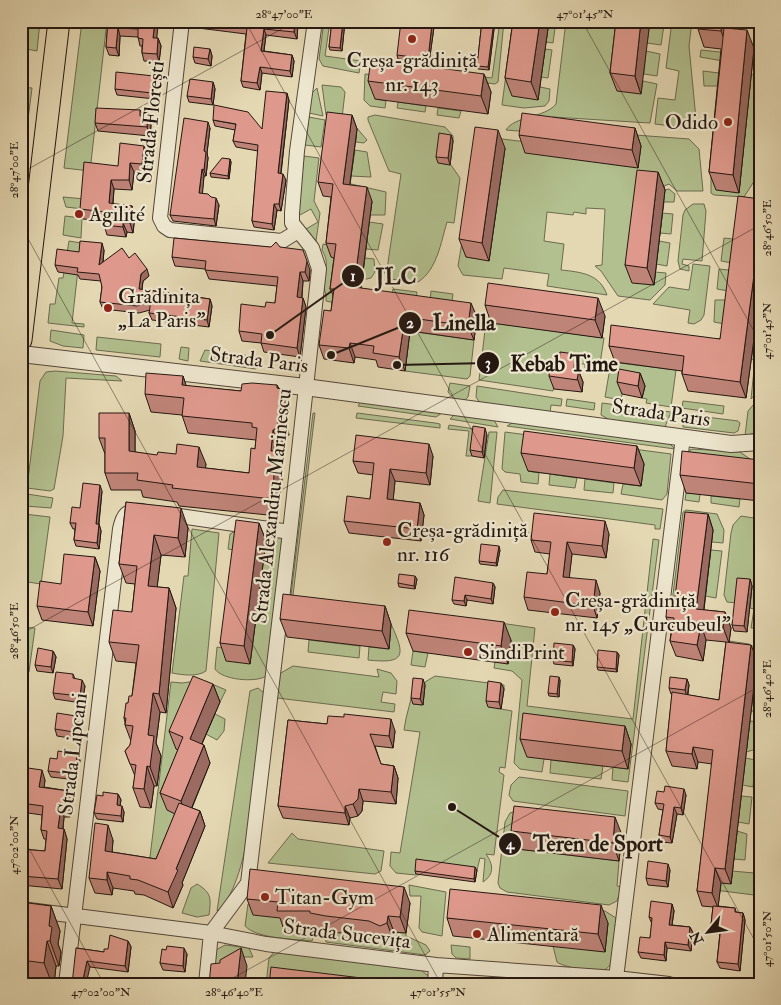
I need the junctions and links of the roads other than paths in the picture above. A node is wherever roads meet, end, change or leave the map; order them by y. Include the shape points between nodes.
1 (59, 21) edge
2 (182, 21) edge
3 (315, 21) edge
4 (298, 230) junction
5 (21, 340) edge
6 (21, 354) edge
7 (305, 387) junction
8 (683, 437) junction
9 (760, 442) edge
10 (290, 532) junction
11 (21, 909) edge
12 (74, 916) junction
13 (211, 933) junction
14 (436, 965) junction
15 (560, 978) edge
16 (616, 978) junction
17 (66, 984) edge
18 (206, 984) edge
19 (435, 984) edge
20 (669, 984) edge

1 - 5 main road
2 - 4 street, Strada Florești via 160,218 164,226 170,230 282,241
3 - 4 street, Strada Alexandru Marinescu via 297,151 292,223
4 - 7 street, Strada Alexandru Marinescu via 312,248 318,269
6 - 7 street, Strada Paris
7 - 8 street, Strada Paris
7 - 10 street, Strada Alexandru Marinescu
8 - 9 street, Strada Paris via 731,444
8 - 16 street
10 - 12 street, Strada Lipcani via 136,510 125,514 120,529
10 - 13 street, Strada Alexandru Marinescu via 248,883
11 - 12 street, Strada Sucevița
12 - 13 street, Strada Sucevița
12 - 17 street, Strada Lipcani
13 - 14 street, Strada Sucevița via 266,944
13 - 18 street
14 - 15 street, Strada Sucevița
14 - 19 street
15 - 16 street, Strada Sucevița
16 - 20 street, Strada Sucevița

